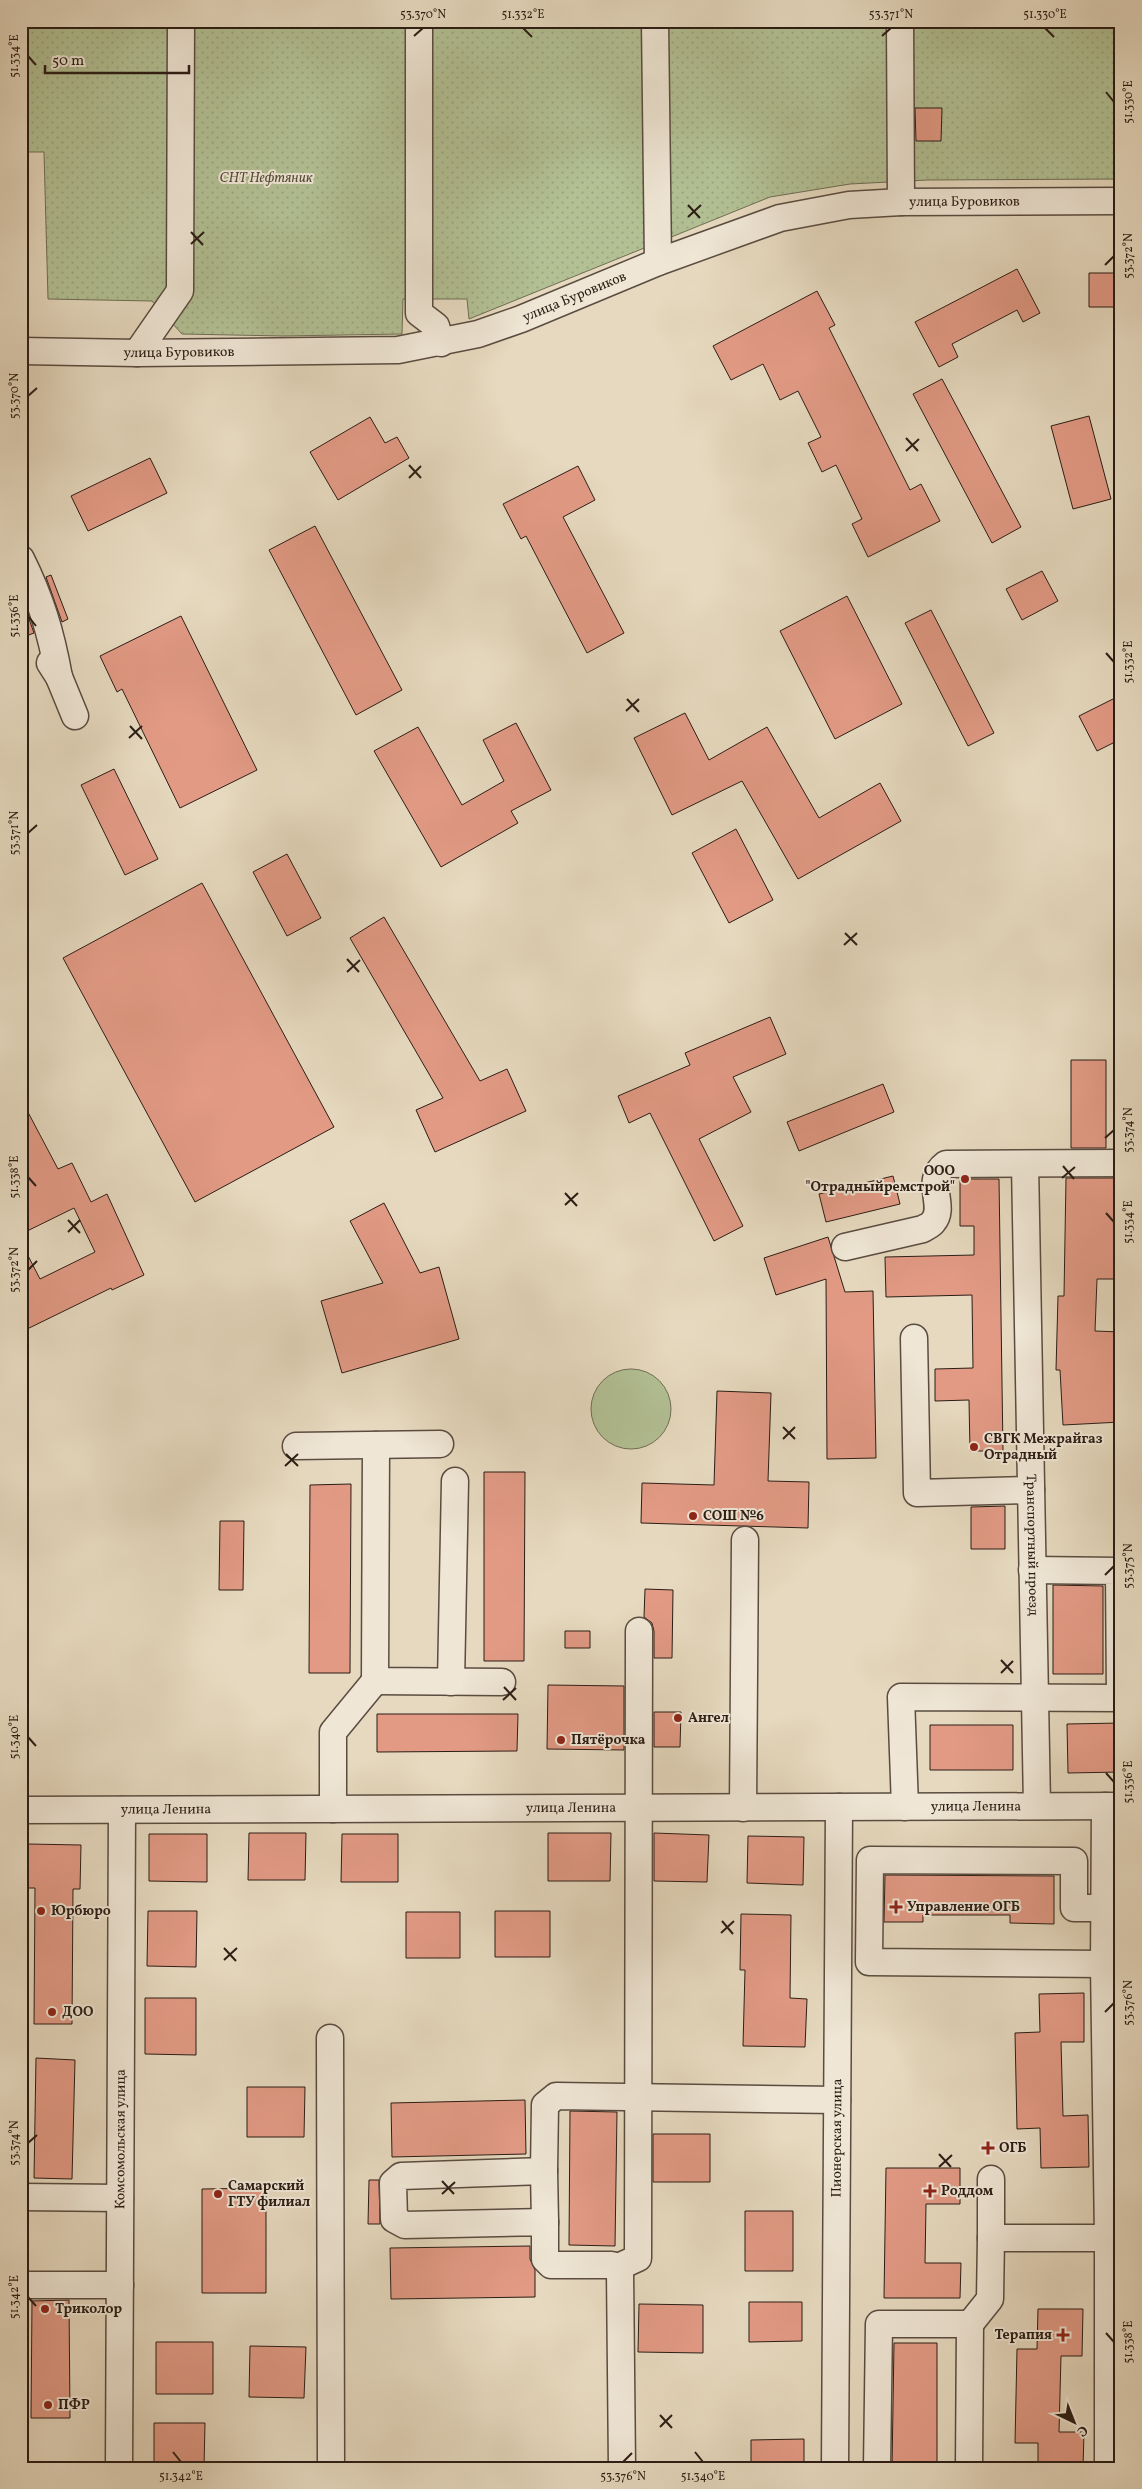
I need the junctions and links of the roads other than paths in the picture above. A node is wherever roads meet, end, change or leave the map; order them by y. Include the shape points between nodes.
1 (181, 21) edge
2 (419, 21) edge
3 (655, 21) edge
4 (900, 21) edge
5 (1121, 201) edge
6 (901, 202) junction
7 (658, 262) junction
8 (441, 343) junction
9 (21, 351) edge
10 (137, 353) junction
11 (21, 559) edge
12 (21, 604) edge
13 (59, 677) junction
14 (74, 716) dead end
15 (1121, 1163) edge
16 (1025, 1164) junction
17 (845, 1247) dead end
18 (914, 1338) dead end
19 (440, 1444) dead end
20 (376, 1445) junction
21 (296, 1446) dead end
22 (455, 1481) dead end
23 (1031, 1490) junction
24 (745, 1540) dead end
25 (1032, 1570) junction
26 (639, 1631) dead end
27 (374, 1681) junction
28 (451, 1682) junction
29 (502, 1682) dead end
30 (1035, 1698) junction
31 (1120, 1698) edge
32 (1037, 1806) junction
33 (1113, 1806) edge
34 (838, 1807) junction
35 (905, 1807) junction
36 (640, 1808) junction
37 (743, 1808) junction
38 (333, 1809) junction
39 (21, 1810) edge
40 (122, 1810) junction
41 (1104, 1908) junction
42 (1112, 1937) edge
43 (1104, 1964) junction
44 (330, 2038) dead end
45 (1113, 2052) edge
46 (638, 2097) junction
47 (837, 2100) junction
48 (544, 2171) junction
49 (991, 2179) dead end
50 (21, 2198) edge
51 (120, 2198) junction
52 (1114, 2201) edge
53 (545, 2222) junction
54 (991, 2238) junction
55 (1108, 2238) junction
56 (616, 2268) junction
57 (21, 2285) edge
58 (120, 2285) junction
59 (970, 2324) junction
60 (1115, 2407) edge
61 (119, 2468) edge
62 (332, 2468) edge
63 (622, 2468) edge
64 (835, 2468) edge
65 (877, 2468) edge
66 (970, 2468) edge
67 (1108, 2468) edge

1 - 10 street via 180,291
2 - 8 street via 419,313 436,326
3 - 7 street
4 - 6 street
5 - 6 street, улица Буровиков
6 - 7 street, улица Буровиков via 849,205 780,218
7 - 8 street, улица Буровиков via 521,319
8 - 10 street, улица Буровиков via 398,350
9 - 10 street, улица Буровиков
11 - 13 street via 51,632
12 - 13 street via 35,638
13 - 14 street
15 - 16 street
16 - 17 street via 946,1164 938,1170 935,1180 937,1213 934,1222 923,1229
16 - 23 street, Транспортный проезд
18 - 23 street via 917,1493
19 - 20 street
20 - 21 street
20 - 27 street
22 - 28 street
23 - 25 street, Транспортный проезд
24 - 37 street
25 - 30 street, Транспортный проезд
25 - 31 street via 1119,1571
26 - 36 street
27 - 28 street
27 - 38 street via 333,1732
28 - 29 street
30 - 31 street
30 - 32 street, Транспортный проезд
30 - 35 street via 901,1697
32 - 33 street, улица Ленина
32 - 35 street, улица Ленина
33 - 41 street
34 - 35 street, улица Ленина
34 - 37 street, улица Ленина
34 - 47 street, Пионерская улица
36 - 37 street, улица Ленина
36 - 38 street, улица Ленина
36 - 46 street
38 - 40 street, улица Ленина
39 - 40 street, улица Ленина
40 - 51 street, Комсомольская улица
41 - 42 street
41 - 43 street via 1074,1908 1074,1861 870,1860 869,1962
42 - 43 street
43 - 45 street
44 - 62 street
45 - 52 street
46 - 47 street
46 - 48 street via 556,2096 545,2105
46 - 56 street via 638,2258
47 - 64 street, Пионерская улица
48 - 53 street
48 - 53 street via 401,2176 393,2183 394,2219 405,2225
49 - 54 street
50 - 51 street
51 - 58 street, Комсомольская улица
52 - 55 street
53 - 56 street via 545,2259 551,2265 612,2265
54 - 55 street
54 - 59 street via 990,2299
55 - 60 street
56 - 63 street via 620,2271
57 - 58 street
58 - 61 street, Комсомольская улица
59 - 65 street via 879,2324
59 - 66 street
60 - 67 street

